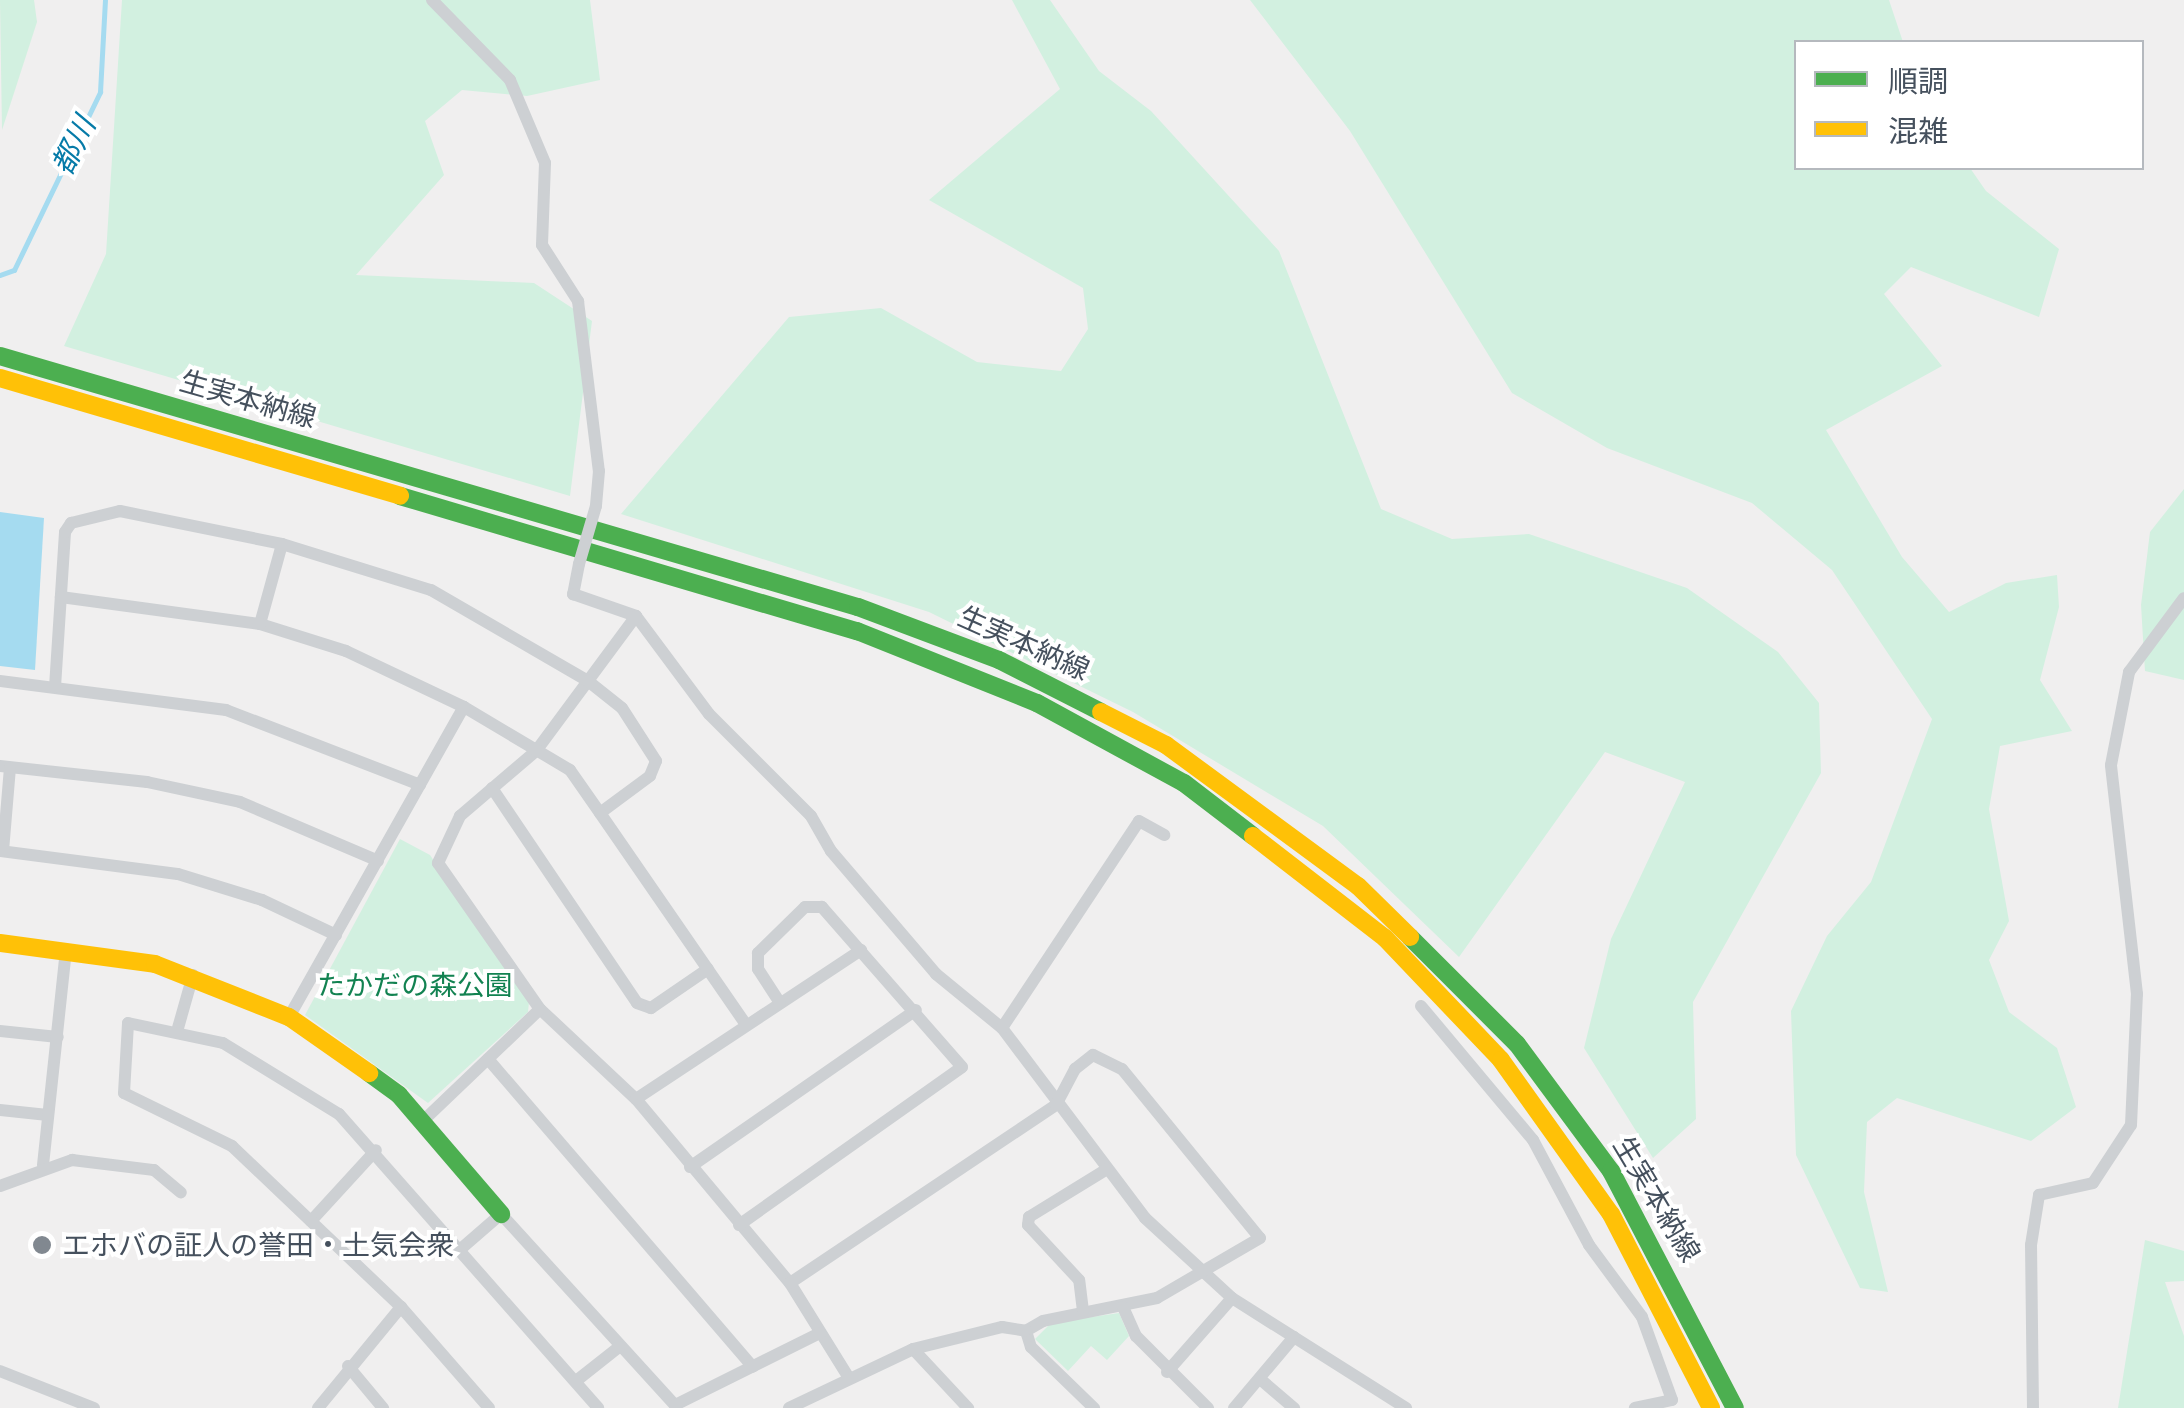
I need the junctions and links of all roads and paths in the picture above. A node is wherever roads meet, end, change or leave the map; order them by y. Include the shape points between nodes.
1 (432, 0) edge
2 (0, 356) edge
3 (0, 378) edge
4 (282, 544) junction
5 (61, 596) junction
6 (2184, 598) edge
7 (636, 616) junction
8 (260, 624) junction
9 (0, 681) edge
10 (588, 682) junction
11 (55, 687) junction
12 (464, 707) junction
13 (536, 751) junction
14 (5, 767) edge
15 (420, 784) junction
16 (492, 788) junction
17 (600, 813) junction
18 (1164, 835) dead end
19 (2, 851) edge
20 (378, 861) junction
21 (336, 934) junction
22 (0, 943) edge
23 (66, 950) junction
24 (861, 950) junction
25 (708, 969) junction
26 (193, 975) junction
27 (780, 1003) junction
28 (1422, 1006) dead end
29 (540, 1009) junction
30 (916, 1010) junction
31 (289, 1017) junction
32 (746, 1026) junction
33 (178, 1028) junction
34 (1002, 1028) junction
35 (0, 1032) edge
36 (58, 1038) junction
37 (488, 1058) junction
38 (636, 1099) junction
39 (1056, 1104) junction
40 (0, 1110) edge
41 (48, 1115) junction
42 (424, 1119) junction
43 (376, 1150) junction
44 (43, 1165) junction
45 (690, 1166) junction
46 (1107, 1169) junction
47 (0, 1186) edge
48 (181, 1192) dead end
49 (502, 1214) junction
50 (311, 1221) junction
51 (739, 1225) junction
52 (463, 1247) junction
53 (1204, 1273) junction
54 (790, 1283) junction
55 (1232, 1298) junction
56 (401, 1307) junction
57 (1123, 1307) junction
58 (1083, 1312) junction
59 (1026, 1331) junction
60 (820, 1332) junction
61 (1294, 1337) junction
62 (619, 1347) junction
63 (913, 1348) junction
64 (348, 1366) junction
65 (753, 1367) junction
66 (0, 1372) edge
67 (1167, 1372) junction
68 (849, 1378) junction
69 (1260, 1379) junction
70 (576, 1381) junction
71 (94, 1408) edge
72 (318, 1408) edge
73 (384, 1408) edge
74 (488, 1408) edge
75 (598, 1408) edge
76 (789, 1408) edge
77 (968, 1408) edge
78 (1094, 1408) edge
79 (1208, 1408) edge
80 (1234, 1408) edge
81 (1294, 1408) edge
82 (1406, 1408) edge
83 (1635, 1408) edge
84 (1711, 1408) edge
85 (1735, 1408) edge
86 (2033, 1408) edge

1 - 7 street, bridge via 510,80 545,163 542,244 578,301 599,471 573,594
2 - 85 main road, 生実本納線 via 858,607 999,660 1166,745 1358,886 1517,1044 1610,1171
3 - 84 main road, 生実本納線 via 857,631 1037,703 1184,783 1384,938 1501,1060 1611,1214
4 - 5 street via 120,510 88,516 65,532
4 - 8 street
4 - 10 street via 431,590
5 - 8 street
5 - 11 street
6 - 86 street via 2129,672 2111,765 2137,994 2131,1125 2093,1183 2039,1194 2031,1245 2038,1325
7 - 10 street
7 - 34 street via 709,714 811,816 830,852 936,974
8 - 12 street via 346,651
9 - 11 street
10 - 13 street
10 - 17 street via 622,708 656,761 650,776
11 - 15 street via 226,710
12 - 13 street
12 - 15 street
13 - 16 street
13 - 17 street via 570,770
14 - 19 street
14 - 20 street via 147,782 240,802
15 - 20 street
16 - 25 street via 637,1003 650,1008
16 - 29 street via 460,816 438,862
17 - 25 street
18 - 34 street via 1139,821
19 - 21 street via 178,874
20 - 21 street
21 - 31 street
22 - 23 main road
23 - 26 main road
23 - 36 street
24 - 27 street
24 - 27 street via 822,908 805,907 755,961
24 - 30 street
25 - 32 street
26 - 31 main road
26 - 33 street
27 - 32 street
28 - 83 street via 1533,1140 1589,1244 1642,1317 1672,1400
29 - 37 street
29 - 38 street
30 - 45 street
30 - 51 street via 960,1061 959,1075
31 - 42 main road via 354,1057
32 - 38 street
33 - 43 street via 291,1078
33 - 50 street via 128,1023 124,1093 232,1146
34 - 39 street
35 - 36 street
36 - 41 street
37 - 42 street
37 - 65 street
38 - 45 street
39 - 46 street
39 - 53 street via 1075,1068 1093,1055 1122,1069 1257,1226 1260,1238
39 - 54 street
40 - 41 street
41 - 44 street
42 - 49 main road
43 - 50 street
43 - 52 street
44 - 47 street
44 - 48 street via 72,1160 154,1170
45 - 51 street
46 - 53 street
46 - 58 street via 1029,1217 1028,1225 1079,1280
49 - 52 street
49 - 62 street
50 - 56 street
51 - 54 street
52 - 70 street
53 - 55 street
53 - 57 street
54 - 60 street
55 - 61 street
55 - 67 street
56 - 64 street
56 - 74 street
57 - 58 street
57 - 67 street via 1126,1324
58 - 59 street
59 - 63 street via 1002,1328
59 - 78 street via 1025,1340
60 - 65 street
60 - 68 street
61 - 69 street
61 - 82 street
62 - 65 street via 675,1405
62 - 70 street
63 - 68 street
63 - 77 street
64 - 72 street
64 - 73 street
66 - 71 street
67 - 79 street
68 - 76 street
69 - 80 street
69 - 81 street
70 - 75 street

